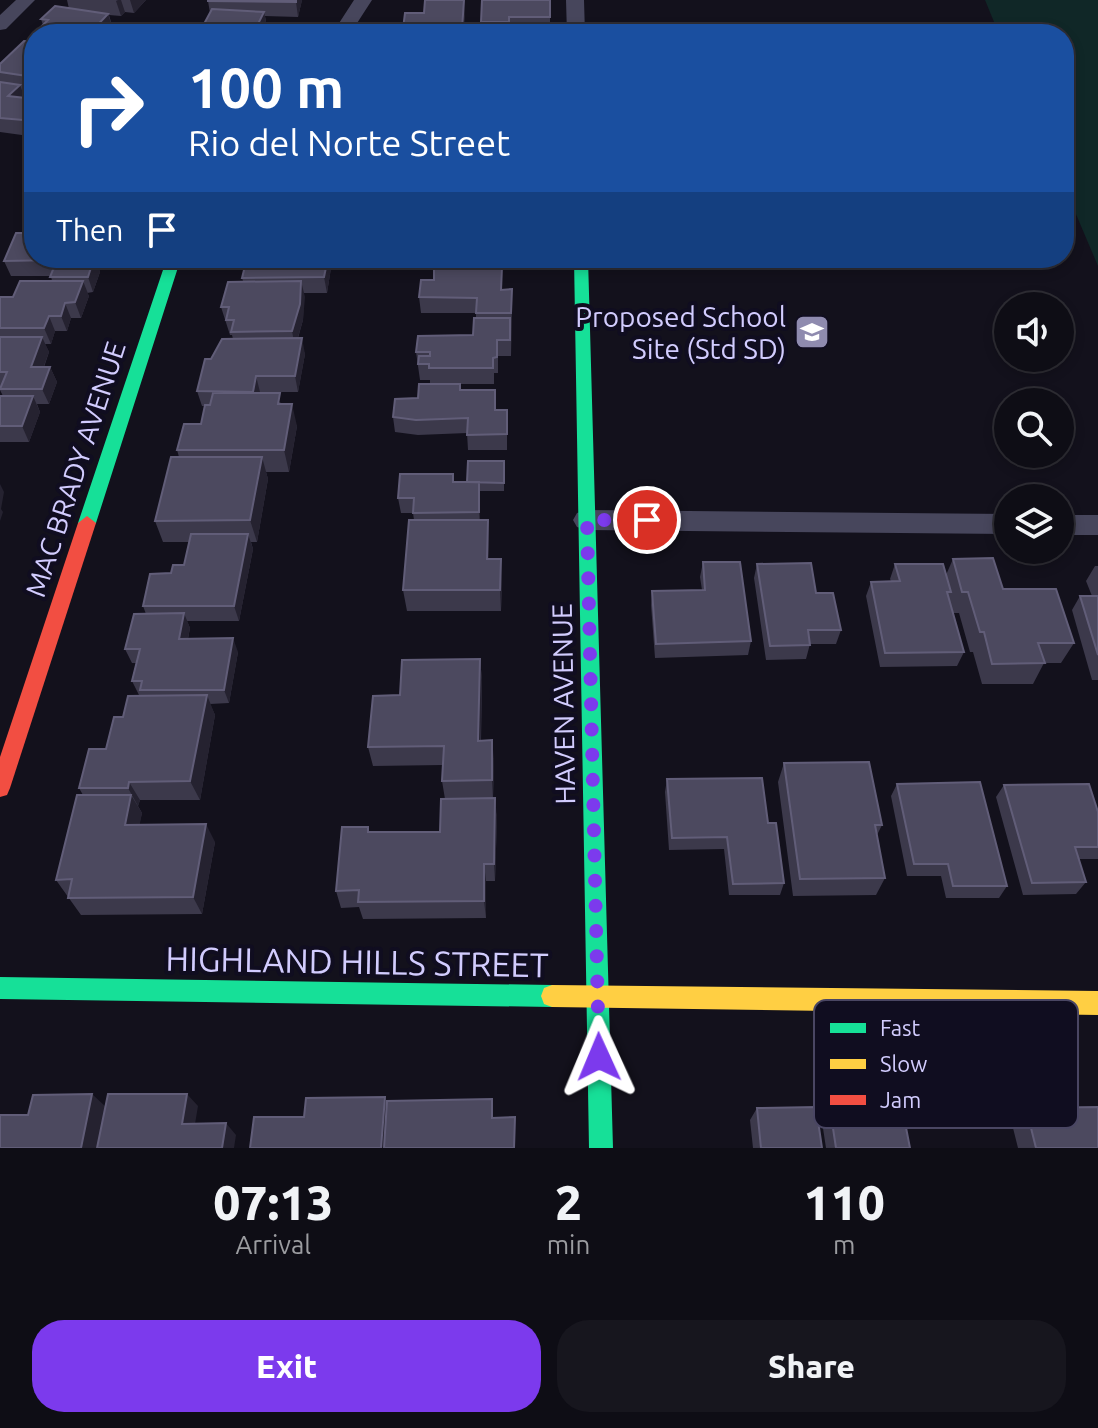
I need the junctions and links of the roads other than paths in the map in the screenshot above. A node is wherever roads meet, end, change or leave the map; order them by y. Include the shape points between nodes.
1 (26, 0) edge
2 (363, 0) edge
3 (575, 0) edge
4 (347, 24) edge
5 (576, 24) edge
6 (0, 25) edge
7 (171, 268) edge
8 (581, 268) edge
9 (587, 520) junction
10 (994, 524) edge
11 (1074, 525) edge
12 (1098, 525) edge
13 (0, 788) edge
14 (0, 988) edge
15 (598, 996) junction
16 (884, 1000) edge
17 (1078, 1003) edge
18 (1098, 1003) edge
19 (601, 1148) edge

1 - 6 street
2 - 4 street
3 - 5 street
7 - 13 street, MAC BRADY AVENUE
8 - 9 street, HAVEN AVENUE
9 - 10 street
9 - 15 street, HAVEN AVENUE
11 - 12 street
14 - 15 street, HIGHLAND HILLS STREET
15 - 16 street, HIGHLAND HILLS STREET
15 - 19 street, HAVEN AVENUE
17 - 18 street, HIGHLAND HILLS STREET

